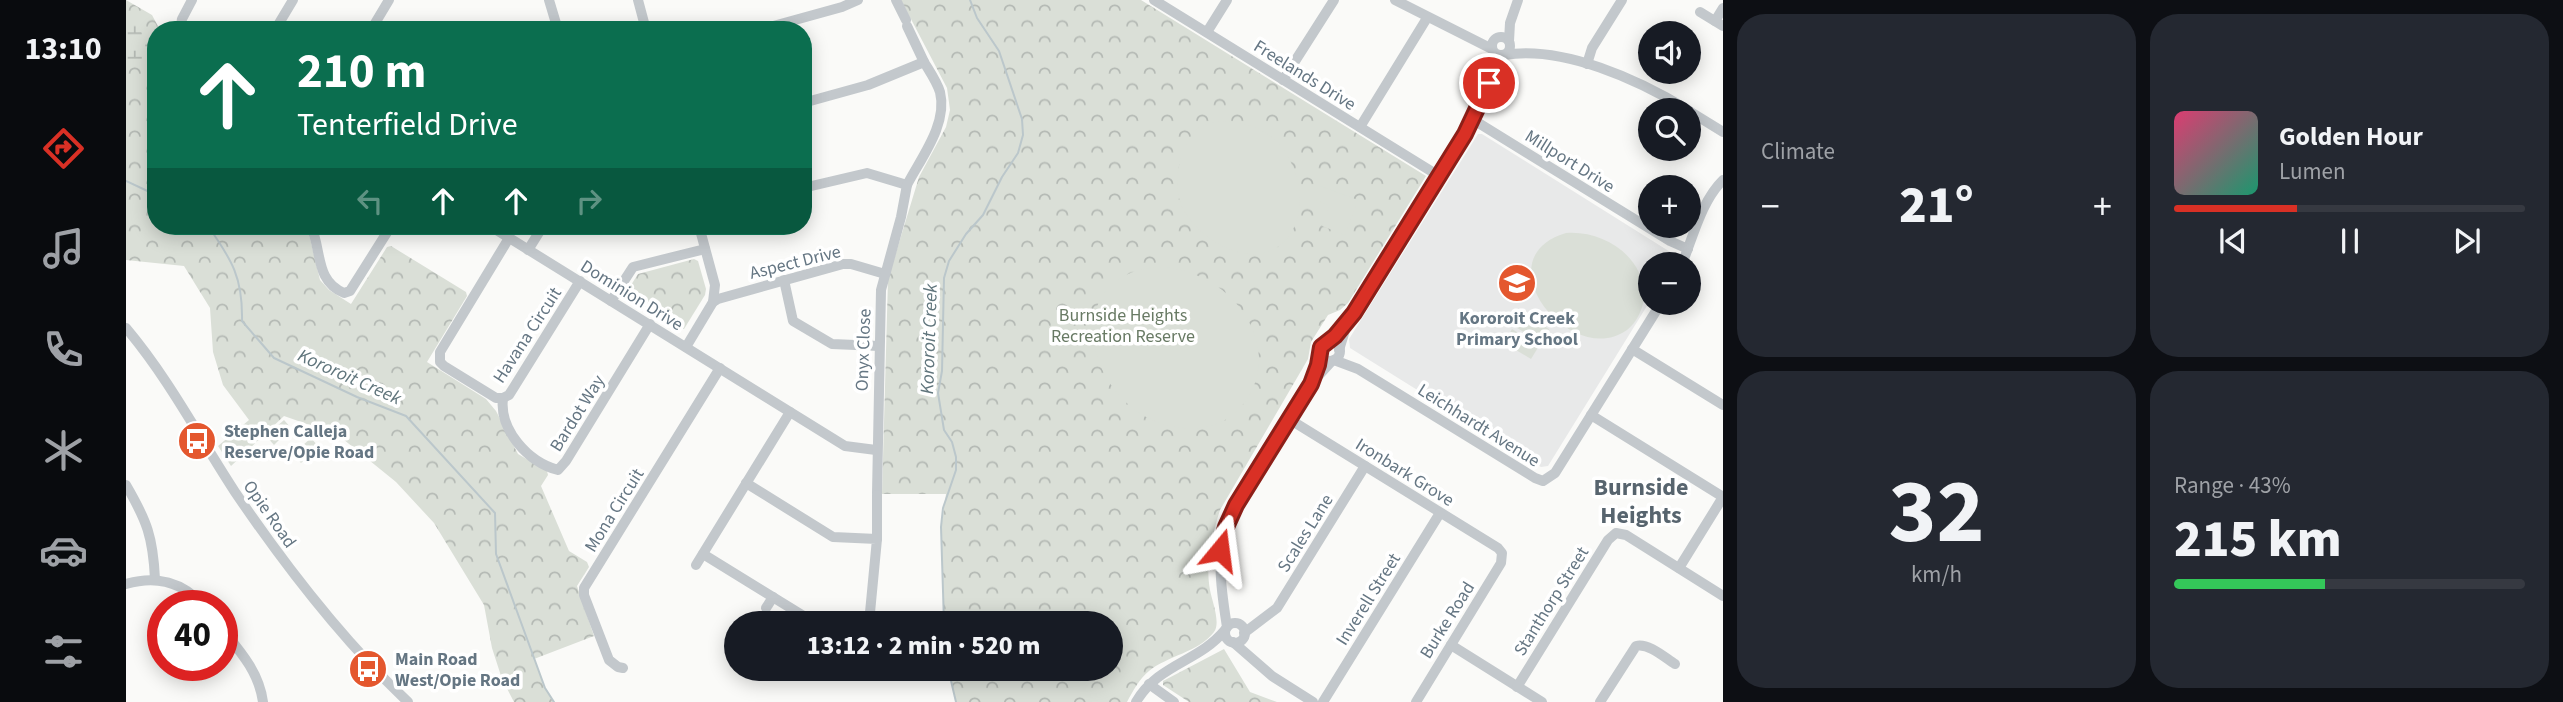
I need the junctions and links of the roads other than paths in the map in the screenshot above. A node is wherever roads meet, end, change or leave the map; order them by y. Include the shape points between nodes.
1 (192, 0) edge
2 (293, 0) edge
3 (389, 0) edge
4 (550, 0) edge
5 (638, 0) edge
6 (858, 0) edge
7 (896, 0) edge
8 (1154, 0) edge
9 (1227, 0) edge
10 (1395, 0) edge
11 (1518, 0) edge
12 (1622, 0) edge
13 (1334, 1) edge
14 (1723, 8) edge
15 (1700, 12) dead end
16 (1427, 18) junction
17 (181, 21) edge
18 (280, 21) edge
19 (376, 21) edge
20 (556, 21) edge
21 (644, 21) edge
22 (791, 21) edge
23 (1719, 24) edge
24 (1207, 32) junction
25 (1470, 36) junction
26 (1503, 39) junction
27 (1498, 52) junction
28 (1538, 54) junction
29 (925, 62) junction
30 (1587, 64) junction
31 (1283, 80) junction
32 (1666, 98) edge
33 (812, 100) edge
34 (1701, 118) edge
35 (1472, 119) junction
36 (1360, 127) junction
37 (1723, 132) edge
38 (1439, 176) junction
39 (1723, 180) edge
40 (907, 185) junction
41 (812, 186) edge
42 (1723, 186) edge
43 (1709, 200) junction
44 (316, 235) edge
45 (384, 235) edge
46 (504, 235) edge
47 (537, 235) edge
48 (701, 235) edge
49 (509, 238) junction
50 (705, 248) junction
51 (528, 250) junction
52 (1688, 250) joint
53 (885, 274) junction
54 (784, 280) junction
55 (580, 281) junction
56 (611, 301) junction
57 (713, 302) junction
58 (1354, 313) junction
59 (1653, 315) edge
60 (650, 324) junction
61 (126, 328) edge
62 (1326, 342) junction
63 (879, 346) junction
64 (686, 347) junction
65 (1632, 349) junction
66 (1321, 354) junction
67 (1336, 356) junction
68 (720, 368) junction
69 (1311, 384) junction
70 (503, 398) junction
71 (1723, 405) edge
72 (790, 412) junction
73 (1591, 415) junction
74 (1289, 419) junction
75 (876, 450) junction
76 (1365, 466) junction
77 (746, 484) junction
78 (126, 485) edge
79 (1723, 497) edge
80 (1440, 513) junction
81 (877, 539) junction
82 (703, 554) junction
83 (1502, 554) joint
84 (696, 565) dead end
85 (1679, 568) junction
86 (155, 579) junction
87 (126, 584) edge
88 (187, 590) edge
89 (1723, 596) edge
90 (773, 597) junction
91 (766, 608) dead end
92 (796, 611) edge
93 (870, 611) edge
94 (1236, 629) junction
95 (1232, 642) junction
96 (1451, 645) junction
97 (1208, 648) junction
98 (238, 650) edge
99 (1253, 659) junction
100 (1675, 664) dead end
101 (623, 668) dead end
102 (1149, 684) junction
103 (1517, 687) junction
104 (263, 702) edge
105 (408, 702) edge
106 (1136, 702) edge
107 (1174, 702) edge
108 (1313, 702) edge
109 (1323, 702) edge
110 (1416, 702) edge
111 (1542, 702) edge
112 (1600, 702) edge

1 - 17 street
2 - 18 street
3 - 19 street
4 - 20 street
5 - 21 street
6 - 22 street
7 - 29 street, Onyx Close
8 - 24 street, Freelands Drive
9 - 24 street
10 - 16 street
11 - 26 street
12 - 30 street
13 - 31 street
14 - 23 street
15 - 23 street
16 - 25 street
16 - 36 street
24 - 31 street, Freelands Drive
25 - 26 street
25 - 27 street
26 - 27 street via 1491,44
26 - 27 street via 1510,48
26 - 28 street
27 - 28 street
27 - 35 street
28 - 30 street
29 - 33 street
29 - 40 street, Onyx Close via 940,90 941,118
30 - 32 street via 1634,80
31 - 36 street, Freelands Drive
34 - 37 street
35 - 38 street
35 - 52 street, Millport Drive
36 - 38 street, Freelands Drive
38 - 58 street
39 - 43 street
40 - 41 street via 867,173
40 - 53 street, Onyx Close
42 - 43 street
43 - 52 street
44 - 45 street via 324,279 344,293 350,291
46 - 49 street, Dominion Drive
47 - 51 street
48 - 50 street
49 - 51 street, Dominion Drive
49 - 70 street, Havana Circuit via 439,358 444,366
50 - 56 street via 633,267
50 - 57 street via 715,285
51 - 55 street, Dominion Drive
53 - 54 street, Aspect Drive via 843,264
53 - 63 street, Onyx Close
54 - 57 street, Aspect Drive
54 - 63 street via 793,321 832,344
55 - 56 street, Dominion Drive
55 - 70 street, Havana Circuit
56 - 60 street, Dominion Drive
57 - 64 street
58 - 62 street
58 - 67 street
59 - 65 street, Leichhardt Avenue
60 - 64 street, Dominion Drive
60 - 70 street, Bardot Way via 558,470 519,447 502,410
61 - 105 street, Opie Road via 169,384 282,559
62 - 66 street
62 - 67 street via 1334,343
63 - 75 street, Onyx Close
64 - 68 street, Dominion Drive
65 - 71 street
65 - 73 street, Leichhardt Avenue
66 - 67 street via 1325,360
66 - 69 street
67 - 69 street
67 - 73 street, Leichhardt Avenue via 1541,481 1555,473
68 - 72 street, Dominion Drive
68 - 101 street, Mona Circuit via 584,588 609,660
69 - 74 street
72 - 75 street, Dominion Drive via 845,446
72 - 77 street
73 - 79 street
74 - 76 street, Ironbark Grove
74 - 94 street via 1226,527 1219,562 1222,597
75 - 81 street, Onyx Close
76 - 80 street, Ironbark Grove
76 - 94 street, Scales Lane via 1281,603 1269,614
77 - 81 street via 833,537
77 - 82 street
78 - 86 street via 151,535
79 - 85 street
80 - 83 street, Ironbark Grove
80 - 109 street, Inverell Street
81 - 93 street, Onyx Close
82 - 84 street
82 - 90 street
83 - 96 street, Burke Road via 1501,563
85 - 89 street, Stanthorp Street
85 - 103 street, Stanthorp Street via 1626,535 1611,536
86 - 87 street
86 - 88 street
90 - 91 street
90 - 92 street
94 - 95 street via 1226,638
94 - 97 street
94 - 99 street
95 - 97 street
95 - 99 street
96 - 103 street
96 - 110 street, Burke Road
97 - 102 street
98 - 104 street via 250,666
99 - 108 street
100 - 112 street via 1647,646 1636,646
102 - 106 street
102 - 107 street
103 - 111 street

